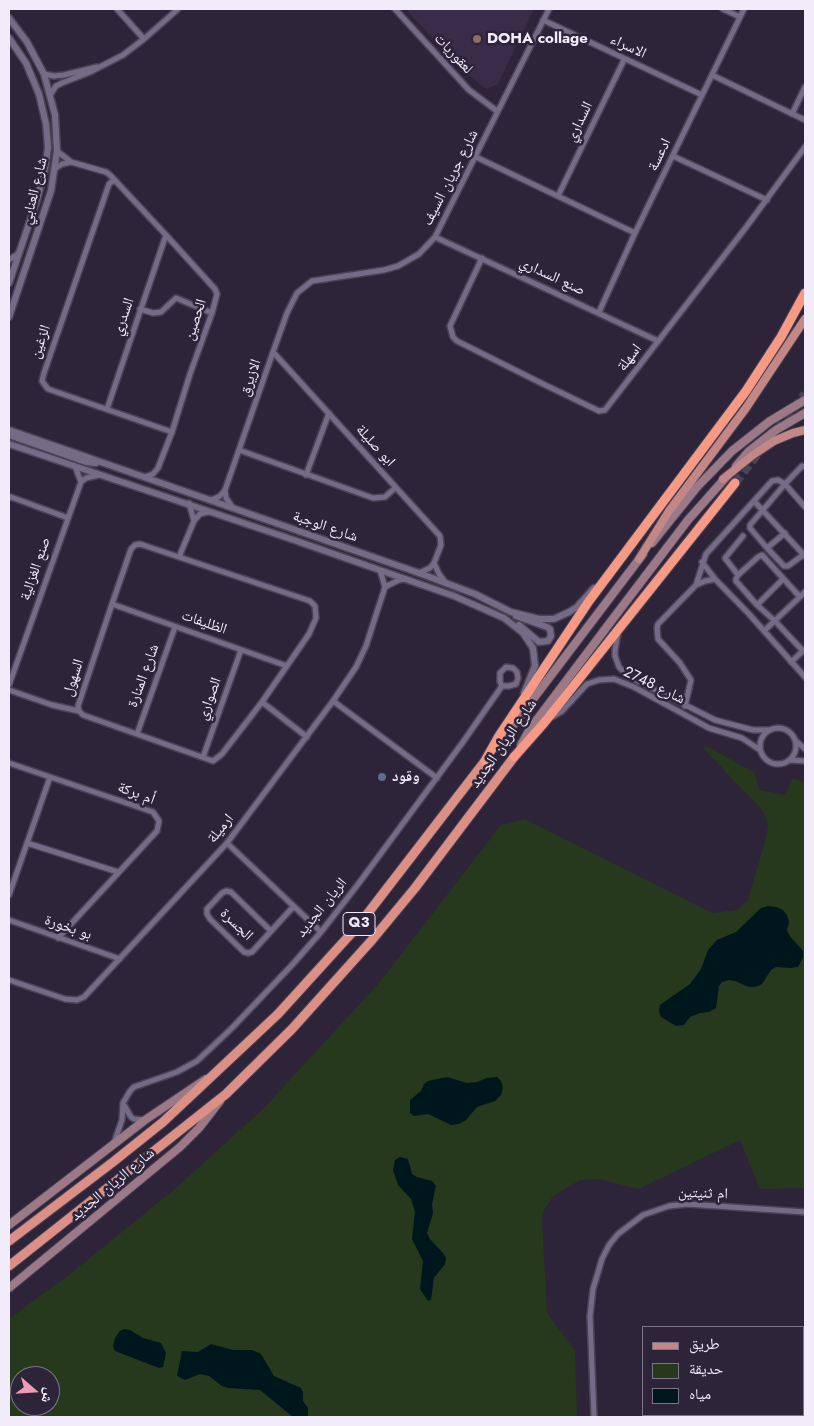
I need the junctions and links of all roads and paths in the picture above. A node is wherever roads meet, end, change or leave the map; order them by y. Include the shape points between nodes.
1 (116, 9) edge
2 (178, 9) edge
3 (395, 9) edge
4 (549, 9) edge
5 (723, 9) edge
6 (744, 9) edge
7 (740, 17) junction
8 (9, 18) edge
9 (543, 20) junction
10 (9, 38) edge
11 (144, 39) junction
12 (624, 60) junction
13 (100, 67) junction
14 (44, 74) junction
15 (712, 75) junction
16 (805, 87) edge
17 (50, 95) junction
18 (702, 95) junction
19 (497, 112) junction
20 (792, 114) junction
21 (805, 120) edge
22 (805, 147) edge
23 (57, 151) junction
24 (673, 156) junction
25 (476, 157) junction
26 (71, 162) junction
27 (56, 168) junction
28 (114, 180) junction
29 (558, 196) junction
30 (767, 200) junction
31 (635, 233) junction
32 (166, 235) junction
33 (435, 236) junction
34 (19, 253) junction
35 (482, 258) junction
36 (9, 260) edge
37 (9, 280) edge
38 (312, 281) joint
39 (805, 293) edge
40 (140, 309) junction
41 (599, 312) junction
42 (212, 313) junction
43 (9, 317) edge
44 (805, 319) edge
45 (658, 341) junction
46 (273, 352) junction
47 (805, 400) edge
48 (107, 409) junction
49 (329, 413) junction
50 (805, 413) edge
51 (805, 430) edge
52 (10, 431) edge
53 (172, 432) junction
54 (9, 444) edge
55 (240, 450) junction
56 (75, 466) junction
57 (805, 467) edge
58 (100, 475) junction
59 (306, 475) junction
60 (140, 477) junction
61 (723, 479) junction
62 (81, 482) junction
63 (735, 483) tunnel mouth
64 (785, 484) junction
65 (396, 488) junction
66 (225, 490) junction
67 (9, 498) edge
68 (207, 500) junction
69 (754, 501) junction
70 (189, 504) junction
71 (805, 507) edge
72 (235, 510) junction
73 (764, 510) junction
74 (211, 511) junction
75 (68, 518) junction
76 (194, 521) junction
77 (785, 533) junction
78 (743, 536) dead end
79 (767, 548) junction
80 (804, 555) edge
81 (179, 557) junction
82 (639, 559) junction
83 (702, 562) junction
84 (434, 563) junction
85 (615, 566) junction
86 (380, 570) junction
87 (419, 573) junction
88 (738, 575) junction
89 (405, 579) junction
90 (714, 579) junction
91 (783, 579) junction
92 (446, 583) junction
93 (696, 585) junction
94 (385, 587) junction
95 (805, 592) edge
96 (800, 597) junction
97 (112, 604) junction
98 (758, 605) junction
99 (511, 612) junction
100 (504, 618) junction
101 (775, 621) junction
102 (175, 627) junction
103 (620, 628) junction
104 (764, 631) junction
105 (241, 650) junction
106 (804, 650) edge
107 (792, 662) junction
108 (287, 666) junction
109 (805, 677) edge
110 (9, 685) edge
111 (502, 686) dead end
112 (9, 690) edge
113 (334, 701) junction
114 (262, 702) junction
115 (519, 706) junction
116 (685, 706) junction
117 (79, 712) junction
118 (703, 715) junction
119 (544, 723) junction
120 (700, 724) junction
121 (769, 730) junction
122 (137, 734) junction
123 (307, 737) junction
124 (795, 740) junction
125 (805, 749) edge
126 (760, 750) junction
127 (203, 757) junction
128 (514, 757) junction
129 (790, 760) junction
130 (485, 761) junction
131 (805, 761) edge
132 (9, 763) edge
133 (50, 777) junction
134 (437, 778) junction
135 (227, 842) junction
136 (27, 843) junction
137 (118, 872) junction
138 (9, 895) edge
139 (293, 907) junction
140 (9, 920) edge
141 (270, 931) junction
142 (321, 932) junction
143 (58, 938) junction
144 (120, 960) junction
145 (9, 980) edge
146 (217, 1072) junction
147 (226, 1094) junction
148 (123, 1102) junction
149 (146, 1120) junction
150 (114, 1144) junction
151 (805, 1212) edge
152 (9, 1225) edge
153 (9, 1242) edge
154 (9, 1266) edge
155 (9, 1288) edge
156 (594, 1417) edge

1 - 11 street
2 - 11 street
3 - 19 street, لعقوريات via 469,90
4 - 9 street, شارع جريان السيف
5 - 7 street
6 - 7 street, ادعسة
7 - 15 street, ادعسة
8 - 14 street, شارع العنابي via 27,42
9 - 12 street, الاسراء
9 - 19 street, شارع جريان السيف
10 - 34 street, شارع العنابي via 26,63 39,94 48,147 37,200
11 - 13 street
12 - 18 street, الاسراء
12 - 29 street, السداري
13 - 14 street via 64,75
13 - 17 street via 56,86
14 - 17 street, شارع العنابي
15 - 18 street, ادعسة
15 - 20 street
16 - 20 street
17 - 23 street, شارع العنابي
18 - 24 street, ادعسة
19 - 25 street, شارع جريان السيف
20 - 21 street
22 - 30 street, اسهلة
23 - 26 street, الحصين
23 - 27 street, شارع العنابي
24 - 30 street
24 - 31 street, ادعسة
25 - 29 street
25 - 33 street, شارع جريان السيف
26 - 27 street
26 - 28 street, الحصين via 106,172
27 - 43 street, شارع العنابي
28 - 32 street, الحصين
28 - 48 street, الزغين via 109,184 42,381 48,389
29 - 31 street
30 - 45 street, اسهلة
31 - 41 street, ادعسة
32 - 40 street, السدري
32 - 42 street, الحصين via 215,289
33 - 35 street, صنع السداري
33 - 38 street, شارع جريان السيف via 419,254 398,266
34 - 36 street
34 - 37 street, شارع العنابي
35 - 41 street, صنع السداري
35 - 45 street, اسهلة via 450,326 453,337 599,411 609,407
38 - 46 street, الازيرق via 297,293
39 - 85 highway via 746,391
40 - 42 street via 160,312 176,298
40 - 48 street, السدري
41 - 45 street, صنع السداري
42 - 53 street, الحصين
44 - 82 main road via 746,408 669,511
46 - 49 street, ابو صليلة
46 - 55 street, الازيرق
47 - 82 main road, شارع الريان الجديد / Q3 via 770,421 732,451 697,487
48 - 53 street, الزغين
49 - 59 street
49 - 65 street, ابو صليلة
50 - 61 main road, شارع الريان الجديد via 748,452
51 - 61 main road via 774,441
52 - 60 street, شارع الوجبة
53 - 60 street, الحصين via 158,468 150,476
54 - 56 street, شارع الوجبة
55 - 59 street
55 - 66 street, الازيرق
56 - 58 street, شارع الوجبة
56 - 62 street
57 - 64 street via 802,466
58 - 62 street
58 - 70 street, شارع الوجبة
59 - 65 street via 373,498 384,497
60 - 68 street, شارع الوجبة
61 - 128 main road, شارع الريان الجديد via 688,520 530,729
62 - 75 street, صنع الغزالية
63 - 103 highway
64 - 69 street via 772,481
64 - 71 street
64 - 73 street
65 - 84 street, ابو صليلة via 440,536 441,545
66 - 68 street via 220,496
66 - 72 street via 229,505
67 - 75 street
68 - 72 street, شارع الوجبة
69 - 73 street
69 - 83 street via 708,551
70 - 74 street, شارع الوجبة
70 - 76 street
72 - 87 street, شارع الوجبة
73 - 77 street
73 - 79 street via 750,528
74 - 76 street via 200,514
74 - 86 street, شارع الوجبة
75 - 110 street, صنع الغزالية
76 - 81 street
77 - 79 street
77 - 80 street
78 - 88 street via 725,558
79 - 80 street via 784,566
81 - 97 street, السهول via 135,545
81 - 108 street, السهول via 310,601 315,606 314,624
82 - 130 main road, شارع الريان الجديد / Q3
83 - 90 street
83 - 93 street
84 - 87 street
84 - 92 street
85 - 99 street, شارع الوجبة via 577,607 562,616 545,619
85 - 115 highway
86 - 89 street, شارع الوجبة
86 - 94 street
87 - 92 street, شارع الوجبة
88 - 91 street via 762,555
88 - 98 street via 736,581
89 - 94 street
89 - 100 street, شارع الوجبة
90 - 93 street
90 - 104 street
91 - 96 street
91 - 98 street
92 - 99 street, شارع الوجبة
93 - 116 street via 658,624 656,632 658,639 691,680
94 - 113 street, ارميلة via 362,655
95 - 96 street
96 - 101 street
97 - 102 street, الظليفات
97 - 117 street, السهول via 78,706
98 - 101 street
99 - 100 street via 549,628 550,639 539,642 520,625
100 - 115 street, شارع الوجبة via 527,638 535,656 532,675
101 - 104 street
101 - 106 street
102 - 105 street, الظليفات
102 - 122 street, شارع المنارة
103 - 116 street, شارع 2748 via 615,650 622,670
103 - 119 highway
104 - 107 street
105 - 108 street, الظليفات
105 - 127 street, الصواري
106 - 107 street
107 - 109 street
108 - 114 street, السهول
111 - 134 street, الريان الجديد
112 - 117 street
113 - 123 street, ارميلة
113 - 134 street
114 - 123 street
114 - 127 street, السهول via 218,758
115 - 130 highway
116 - 118 street, شارع 2748
117 - 122 street, السهول
118 - 120 street via 707,720
118 - 121 street, شارع 2748 via 753,730
119 - 120 street, شارع 2748 via 562,711 587,684 614,679
119 - 128 highway
120 - 126 street, شارع 2748 via 742,738
121 - 124 street via 784,728
121 - 126 street via 763,735
122 - 127 street, السهول
123 - 135 street, ارميلة
124 - 125 street
124 - 129 street via 796,747
126 - 129 street via 771,763 783,764
128 - 147 highway, شارع الريان الجديد / Q3 via 416,888 372,940 298,1023
129 - 131 street
130 - 146 highway, شارع الريان الجديد / Q3 via 358,926 278,1014
132 - 133 street, أم بركة
133 - 136 street
133 - 137 street, أم بركة via 153,812 160,821 158,830
134 - 142 street, الريان الجديد
135 - 139 street
135 - 144 street, ارميلة
136 - 137 street
136 - 138 street
137 - 143 street, أم بركة
139 - 141 street, الجسرة
139 - 142 street
140 - 143 street, بو بخورة
141 - 141 street, الجسرة via 252,952 244,952 210,920 207,909 222,893 231,892
142 - 148 street, الريان الجديد via 203,1056 177,1072 134,1088
143 - 144 street, بو بخورة
144 - 145 street, ارميلة via 84,997 77,1000 65,1000
146 - 149 main road, شارع الريان الجديد
146 - 153 highway, شارع الريان الجديد / Q3 via 163,1122
147 - 154 highway, شارع الريان الجديد / Q3
147 - 155 main road, شارع الريان الجديد via 180,1147
148 - 149 street via 131,1116
148 - 150 street via 122,1120
149 - 150 main road, شارع الريان الجديد
150 - 152 main road, شارع الريان الجديد
151 - 156 street, ام ثنيتين via 678,1205 643,1215 618,1234 602,1259 593,1289 590,1316

